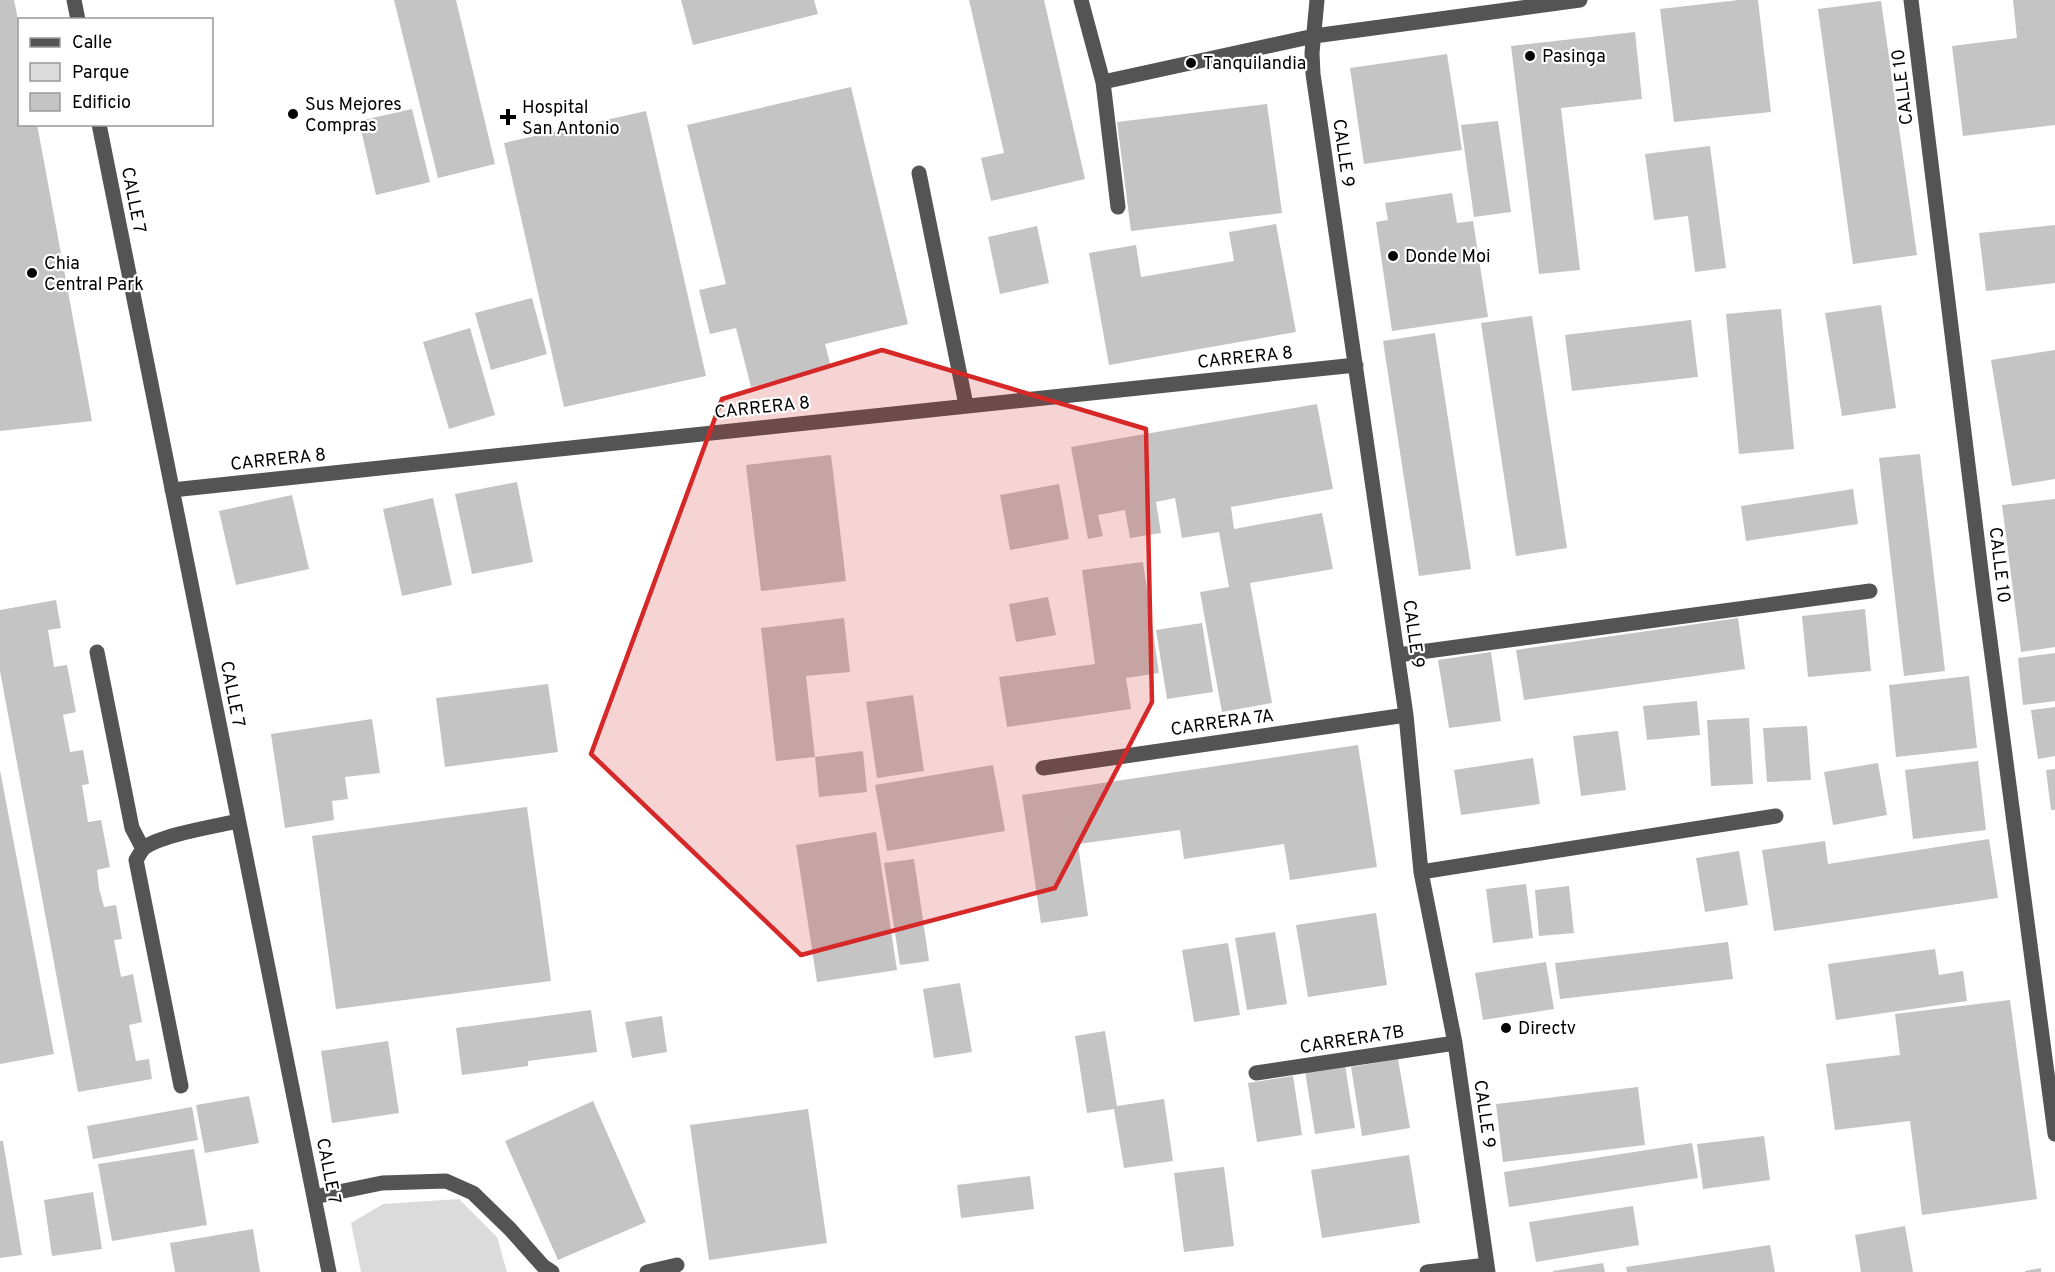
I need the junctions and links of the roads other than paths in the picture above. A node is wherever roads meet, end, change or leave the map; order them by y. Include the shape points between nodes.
1 (74, 0) edge
2 (1082, 0) edge
3 (1317, 0) edge
4 (1580, 0) edge
5 (1911, 0) edge
6 (78, 18) edge
7 (1314, 36) junction
8 (1103, 82) junction
9 (99, 126) edge
10 (919, 173) dead end
11 (1118, 207) dead end
12 (1356, 365) junction
13 (966, 405) junction
14 (172, 490) junction
15 (1870, 591) dead end
16 (97, 652) dead end
17 (1398, 655) junction
18 (1406, 715) junction
19 (1043, 768) dead end
20 (1776, 816) dead end
21 (238, 821) junction
22 (144, 849) junction
23 (1421, 872) junction
24 (1455, 1043) junction
25 (1256, 1073) dead end
26 (181, 1086) dead end
27 (2055, 1134) edge
28 (314, 1197) junction
29 (676, 1265) dead end
30 (1487, 1268) edge
31 (329, 1272) edge
32 (552, 1272) edge
33 (647, 1272) edge
34 (1426, 1272) edge

1 - 6 street
2 - 8 street
3 - 7 street, CALLE 9
4 - 7 street
5 - 27 street, CALLE 10
7 - 8 street
7 - 12 street, CALLE 9 via 1313,74
8 - 11 street
9 - 14 street, CALLE 7
10 - 13 street
12 - 13 street, CARRERA 8
12 - 17 street, CALLE 9
13 - 14 street, CARRERA 8
14 - 21 street, CALLE 7
15 - 17 street
16 - 22 street via 132,828
17 - 18 street, CALLE 9
18 - 19 street, CARRERA 7A
18 - 23 street, CALLE 9
20 - 23 street
21 - 22 street via 192,831
21 - 28 street, CALLE 7
22 - 26 street via 136,860
23 - 24 street, CALLE 9
24 - 25 street, CARRERA 7B
24 - 30 street, CALLE 9
28 - 31 street, CALLE 7
28 - 32 street via 382,1183 446,1180 473,1193
29 - 33 street
30 - 34 street

